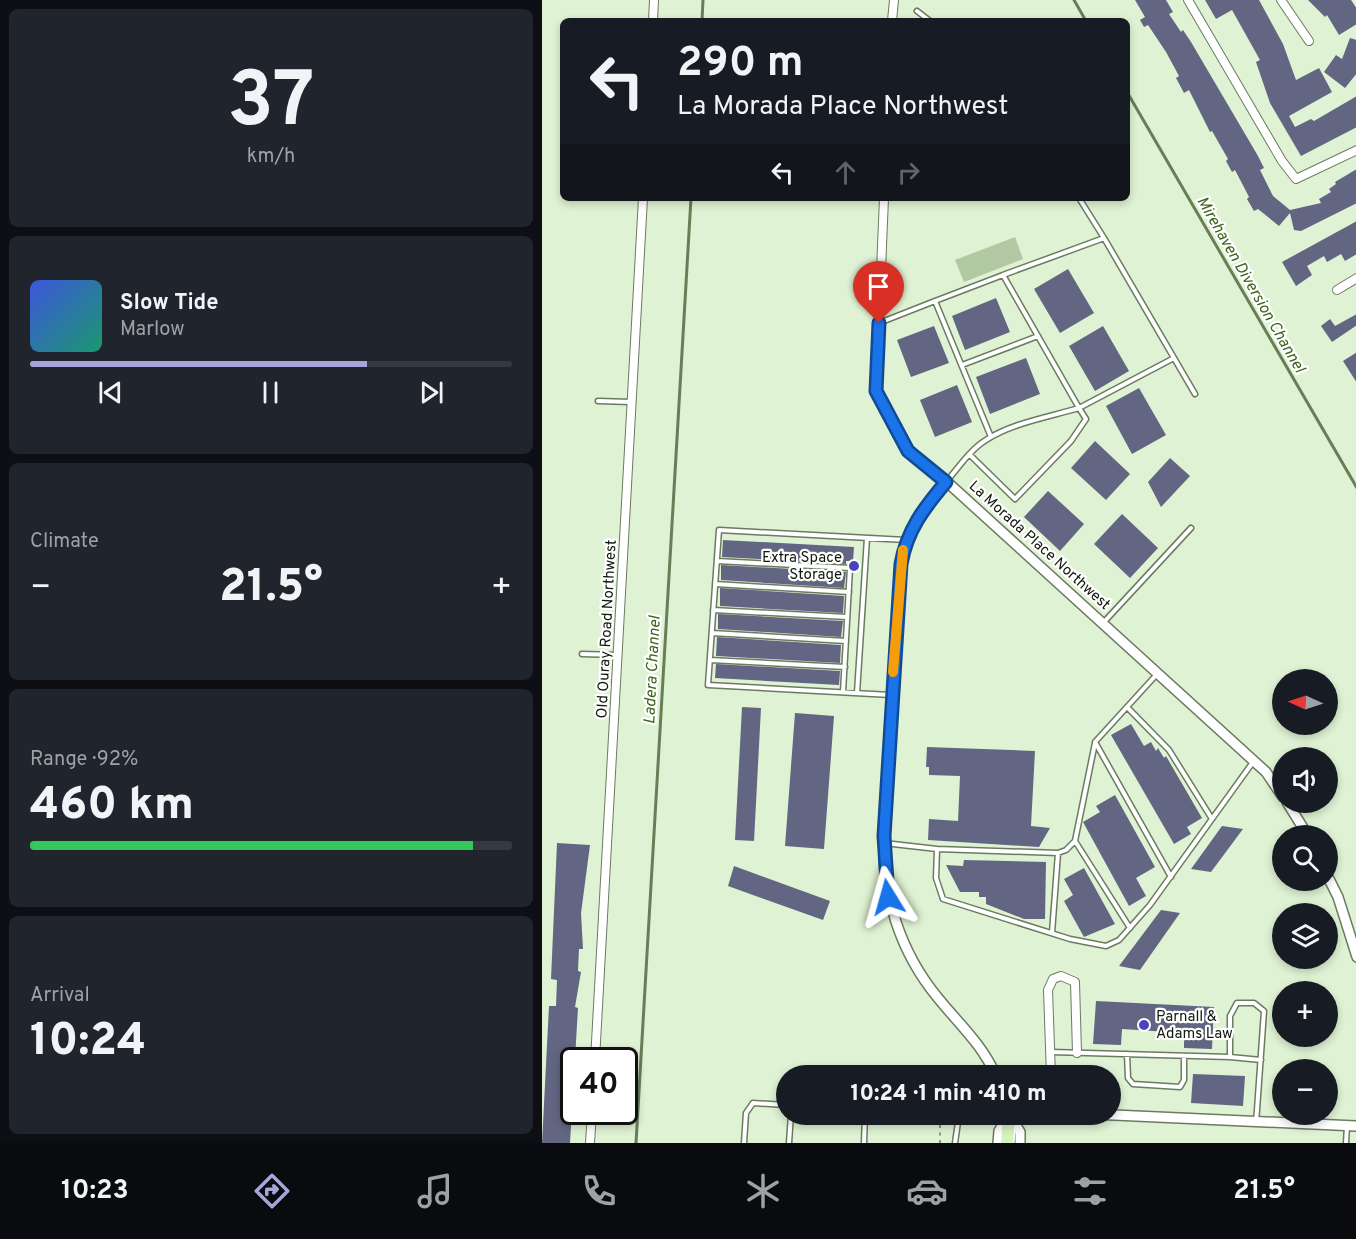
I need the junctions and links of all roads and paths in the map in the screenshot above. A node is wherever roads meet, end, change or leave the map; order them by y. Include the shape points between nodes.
1 (654, 0) edge
2 (894, 0) edge
3 (1188, 0) edge
4 (1281, 0) edge
5 (917, 10) dead end
6 (653, 18) edge
7 (892, 18) edge
8 (926, 18) edge
9 (1309, 40) dead end
10 (1356, 150) edge
11 (643, 201) edge
12 (884, 201) edge
13 (1081, 201) edge
14 (1104, 237) junction
15 (1003, 275) junction
16 (1356, 278) edge
17 (1337, 290) dead end
18 (935, 301) junction
19 (879, 323) junction
20 (1038, 336) junction
21 (1174, 358) junction
22 (962, 365) junction
23 (1195, 394) dead end
24 (598, 401) dead end
25 (632, 402) junction
26 (1079, 408) junction
27 (991, 437) junction
28 (970, 455) junction
29 (946, 482) junction
30 (1191, 528) dead end
31 (867, 538) junction
32 (906, 540) junction
33 (717, 561) junction
34 (715, 584) junction
35 (849, 592) junction
36 (713, 610) junction
37 (847, 617) junction
38 (1103, 623) junction
39 (712, 633) junction
40 (846, 641) junction
41 (582, 654) dead end
42 (618, 655) junction
43 (710, 660) junction
44 (845, 667) junction
45 (1159, 673) junction
46 (843, 692) junction
47 (857, 693) junction
48 (892, 695) junction
49 (1127, 707) junction
50 (1095, 742) junction
51 (1254, 762) junction
52 (1272, 781) edge
53 (1212, 819) junction
54 (1075, 841) junction
55 (884, 843) junction
56 (937, 849) junction
57 (1058, 854) junction
58 (1170, 877) junction
59 (1335, 891) edge
60 (1130, 928) junction
61 (1052, 933) junction
62 (1356, 957) edge
63 (596, 1047) edge
64 (1049, 1052) junction
65 (1077, 1053) junction
66 (1127, 1054) junction
67 (1184, 1056) junction
68 (1230, 1057) junction
69 (1261, 1060) junction
70 (989, 1065) edge
71 (1050, 1065) edge
72 (776, 1104) edge
73 (1121, 1115) edge
74 (1256, 1122) junction
75 (591, 1125) edge
76 (791, 1125) edge
77 (865, 1125) edge
78 (940, 1125) edge
79 (957, 1125) edge
80 (1003, 1125) edge
81 (1008, 1125) edge
82 (1015, 1125) edge
83 (1352, 1126) edge
84 (590, 1143) edge
85 (744, 1143) edge
86 (790, 1143) edge
87 (864, 1143) edge
88 (940, 1143) edge
89 (955, 1143) edge
90 (998, 1143) edge
91 (1007, 1143) edge
92 (1020, 1143) edge
93 (1346, 1143) edge

1 - 6 street
2 - 7 street
3 - 10 street via 1296,179
4 - 9 street
5 - 8 lane
11 - 25 street, Old Ouray Road Northwest
12 - 19 street, La Morada Place Northwest
13 - 14 lane
14 - 15 lane
14 - 21 lane
15 - 18 lane
15 - 20 lane
16 - 17 street
18 - 19 lane
18 - 22 lane
19 - 29 street, La Morada Place Northwest via 876,391 908,451
20 - 22 lane
20 - 26 lane
21 - 23 lane
21 - 26 lane
22 - 27 lane
24 - 25 lane
25 - 42 street, Old Ouray Road Northwest
26 - 27 lane
26 - 28 lane via 1086,419 1071,441 1015,499
27 - 28 lane
28 - 29 lane
29 - 32 street via 917,517
29 - 38 street, La Morada Place Northwest
30 - 38 lane
31 - 32 lane
31 - 33 lane via 719,530
31 - 47 lane
32 - 48 street via 899,579
33 - 34 lane
33 - 35 lane via 850,568
34 - 35 lane
34 - 36 lane
35 - 37 lane
36 - 37 lane
36 - 39 lane
37 - 40 lane
38 - 45 street, La Morada Place Northwest
39 - 40 lane
39 - 43 lane
40 - 44 lane
41 - 42 lane
42 - 63 street, Old Ouray Road Northwest
43 - 44 lane
43 - 46 lane via 708,685
44 - 46 lane
45 - 49 lane
45 - 51 street, La Morada Place Northwest
46 - 47 lane
47 - 48 lane
48 - 55 street
49 - 50 lane
49 - 53 lane via 1169,750
50 - 54 lane
50 - 58 lane
51 - 52 street, La Morada Place Northwest
51 - 53 lane
53 - 58 lane
54 - 57 lane
54 - 60 lane
55 - 56 lane
55 - 70 street via 888,897 902,939 922,977 971,1034
56 - 57 lane
56 - 61 lane via 935,878 943,899
57 - 61 lane
58 - 60 lane
59 - 62 street
60 - 61 lane via 1106,946
64 - 65 lane
64 - 65 street via 1049,986 1061,976 1075,982
64 - 71 street
65 - 66 lane
66 - 67 lane
66 - 67 lane via 1128,1078 1133,1084 1147,1087 1181,1088
67 - 68 lane
68 - 69 lane
68 - 69 lane via 1231,1010 1237,1003 1254,1003 1264,1011
69 - 74 lane
72 - 85 lane via 753,1103 746,1113
73 - 74 street
74 - 83 street
75 - 84 street
76 - 86 lane
77 - 87 lane
78 - 88 path
79 - 89 lane
80 - 90 street
81 - 91 main road
82 - 92 street
83 - 93 lane

